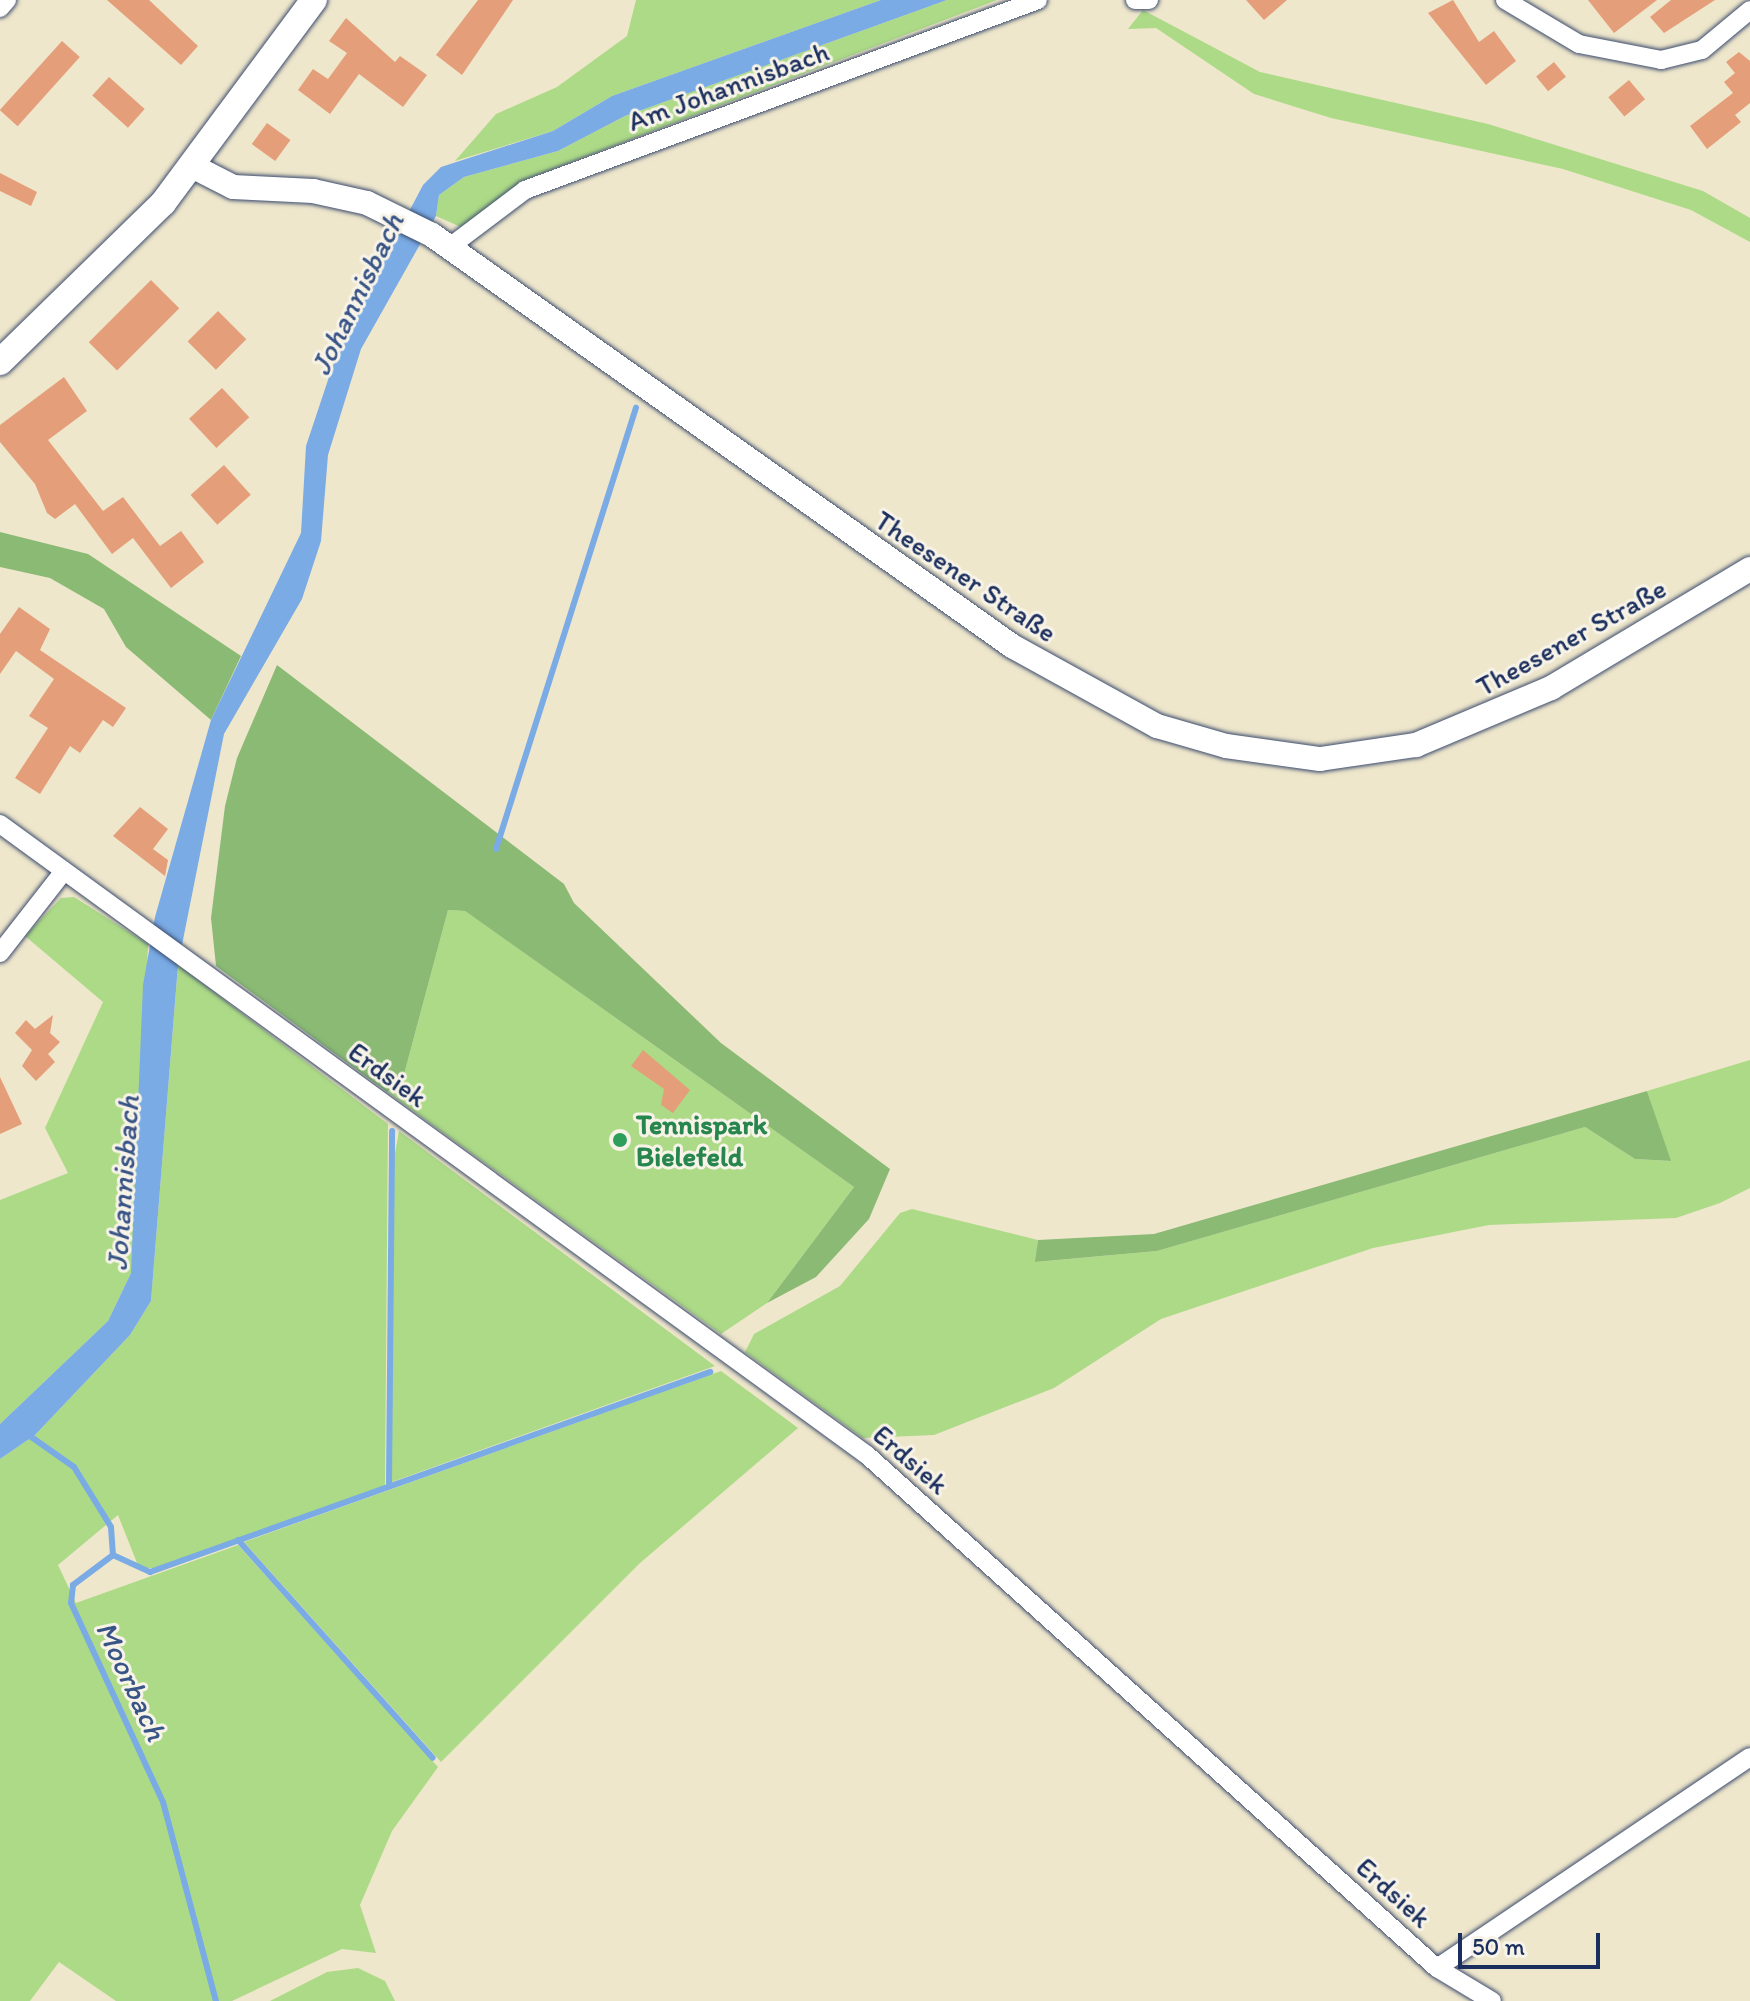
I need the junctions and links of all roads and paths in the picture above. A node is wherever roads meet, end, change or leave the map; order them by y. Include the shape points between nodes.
1 (7, 0) edge
2 (314, 0) edge
3 (1038, 0) edge
4 (1135, 0) edge
5 (1149, 0) edge
6 (1505, 0) edge
7 (0, 8) edge
8 (1750, 10) edge
9 (194, 167) junction
10 (451, 246) junction
11 (0, 362) edge
12 (1750, 569) edge
13 (0, 824) edge
14 (64, 871) junction
15 (0, 953) edge
16 (1750, 1757) edge
17 (1437, 1968) junction
18 (1492, 2001) edge

1 - 7 street
2 - 9 main road
3 - 10 street, Am Johannisbach via 525,190
4 - 5 street
6 - 8 street via 1579,44 1661,60 1702,50
9 - 10 street, Theesener Straße via 233,187 313,191 400,218
9 - 11 main road via 67,304
10 - 12 street, Theesener Straße via 1012,646 1157,726 1226,746 1320,759 1416,745 1551,688
13 - 14 street, Erdsiek
14 - 15 street
14 - 17 street, Erdsiek via 867,1455
16 - 17 street, Erdsiek
17 - 18 street

